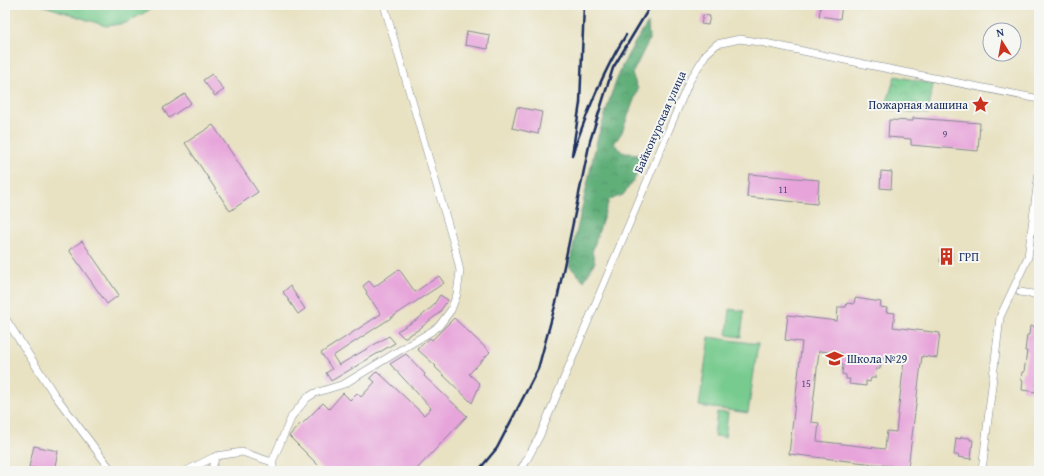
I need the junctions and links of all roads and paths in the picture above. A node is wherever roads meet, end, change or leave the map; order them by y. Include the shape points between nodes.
1 (384, 5) edge
2 (1039, 99) edge
3 (1039, 172) edge
4 (1020, 292) dead end
5 (1039, 295) edge
6 (5, 318) edge
7 (216, 456) junction
8 (272, 462) junction
9 (112, 471) edge
10 (186, 471) edge
11 (211, 471) edge
12 (274, 471) edge
13 (519, 471) edge
14 (982, 471) edge

1 - 8 street via 455,248 460,271 457,294 451,310 432,331 344,384 307,398 292,416
2 - 13 street, Байконурская улица via 765,42 740,39 717,44 706,54 689,82 540,435
3 - 14 street via 1028,257 1000,317
4 - 5 street
6 - 9 street via 54,394
7 - 8 street via 242,452
7 - 10 street
7 - 11 street
8 - 12 street

